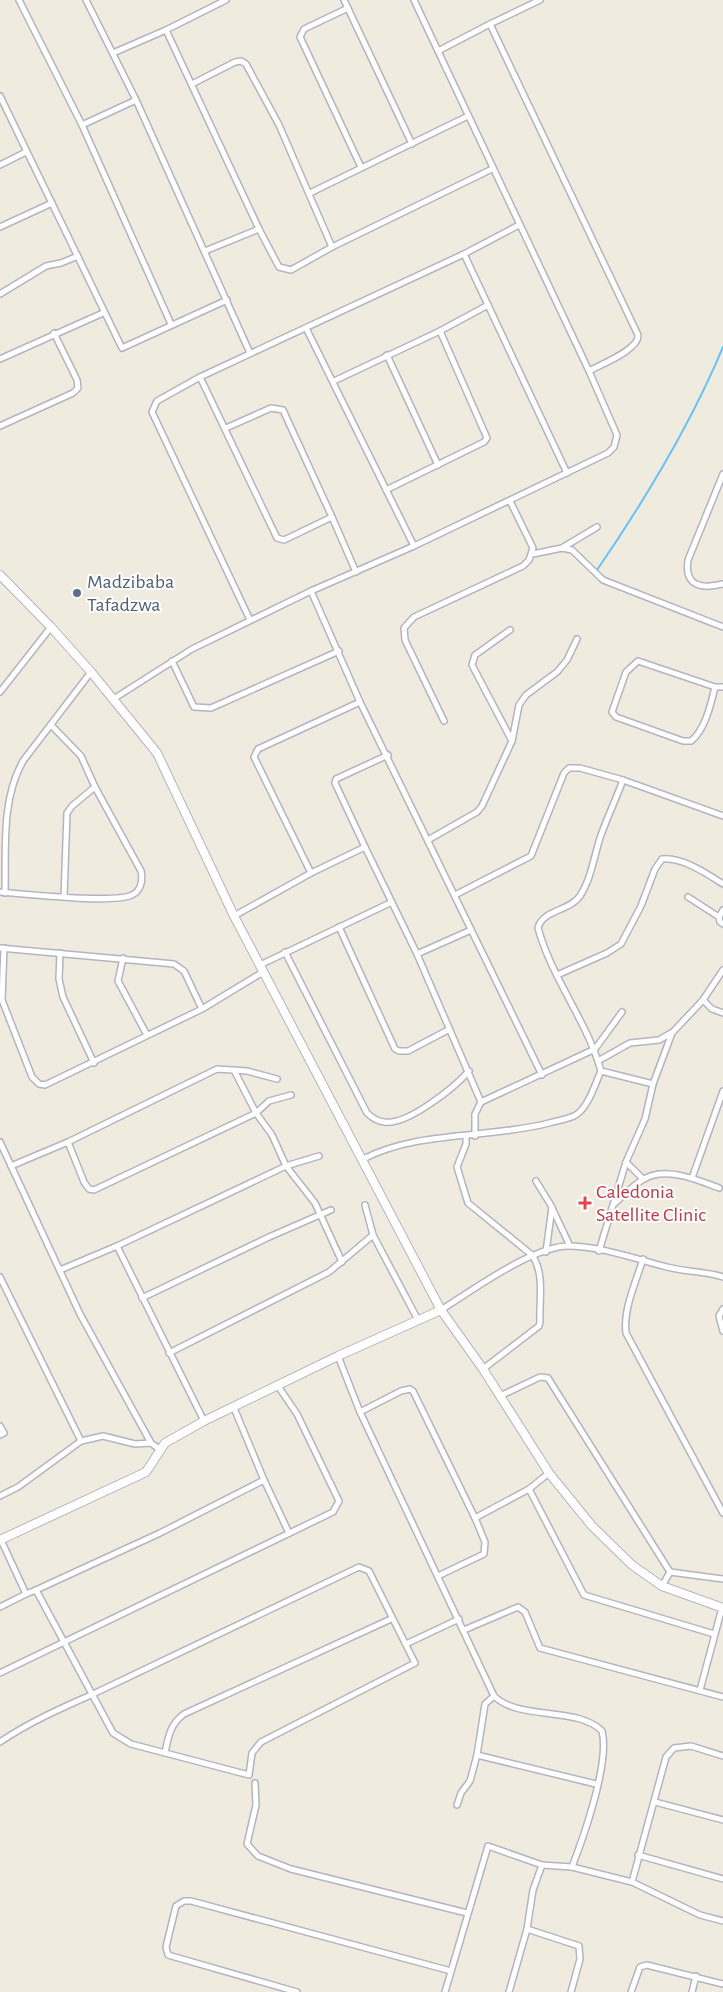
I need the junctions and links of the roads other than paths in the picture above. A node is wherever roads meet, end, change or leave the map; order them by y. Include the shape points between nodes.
1 (19, 0) edge
2 (86, 0) edge
3 (226, 0) edge
4 (344, 0) edge
5 (414, 0) edge
6 (540, 0) edge
7 (348, 8) junction
8 (490, 24) junction
9 (166, 30) junction
10 (438, 51) junction
11 (114, 53) junction
12 (192, 84) junction
13 (0, 96) edge
14 (136, 100) junction
15 (468, 116) junction
16 (82, 125) junction
17 (412, 144) junction
18 (26, 152) junction
19 (0, 165) edge
20 (361, 167) junction
21 (492, 169) junction
22 (310, 193) junction
23 (52, 203) junction
24 (519, 225) junction
25 (0, 227) edge
26 (259, 229) junction
27 (332, 247) junction
28 (205, 251) junction
29 (464, 254) junction
30 (78, 256) junction
31 (0, 294) edge
32 (227, 300) junction
33 (488, 305) junction
34 (103, 313) junction
35 (171, 324) junction
36 (306, 328) junction
37 (440, 331) junction
38 (54, 333) junction
39 (250, 353) junction
40 (387, 355) junction
41 (0, 359) edge
42 (589, 371) junction
43 (200, 377) junction
44 (334, 381) junction
45 (0, 426) edge
46 (226, 428) junction
47 (438, 465) junction
48 (567, 472) junction
49 (723, 474) edge
50 (386, 490) junction
51 (510, 501) junction
52 (332, 517) junction
53 (597, 527) dead end
54 (414, 546) junction
55 (562, 548) junction
56 (533, 554) junction
57 (356, 572) junction
58 (0, 576) edge
59 (723, 584) edge
60 (311, 590) junction
61 (250, 620) junction
62 (52, 627) junction
63 (723, 627) edge
64 (510, 630) dead end
65 (577, 639) dead end
66 (339, 651) junction
67 (172, 661) junction
68 (91, 672) junction
69 (715, 687) junction
70 (723, 687) edge
71 (0, 692) edge
72 (115, 698) junction
73 (360, 702) junction
74 (444, 722) dead end
75 (51, 725) junction
76 (512, 740) junction
77 (388, 755) junction
78 (623, 780) junction
79 (95, 787) junction
80 (723, 816) edge
81 (428, 840) junction
82 (365, 847) junction
83 (311, 873) junction
84 (723, 884) edge
85 (2, 893) edge
86 (455, 896) junction
87 (64, 897) junction
88 (688, 897) dead end
89 (392, 902) junction
90 (723, 910) edge
91 (234, 916) junction
92 (719, 917) junction
93 (723, 924) edge
94 (338, 927) junction
95 (471, 930) junction
96 (2, 948) edge
97 (285, 952) junction
98 (60, 953) junction
99 (417, 954) junction
100 (123, 958) junction
101 (261, 968) junction
102 (723, 970) edge
103 (557, 975) junction
104 (704, 1000) junction
105 (202, 1009) junction
106 (622, 1012) dead end
107 (723, 1013) edge
108 (448, 1030) junction
109 (672, 1033) junction
110 (147, 1035) junction
111 (595, 1049) junction
112 (598, 1060) junction
113 (94, 1063) junction
114 (234, 1070) junction
115 (469, 1071) junction
116 (601, 1071) junction
117 (542, 1074) junction
118 (277, 1079) dead end
119 (653, 1084) junction
120 (723, 1090) edge
121 (291, 1095) dead end
122 (481, 1102) junction
123 (256, 1113) junction
124 (475, 1136) junction
125 (466, 1137) junction
126 (0, 1142) edge
127 (68, 1142) junction
128 (319, 1156) dead end
129 (363, 1159) junction
130 (626, 1162) junction
131 (11, 1166) junction
132 (286, 1166) junction
133 (692, 1178) junction
134 (644, 1179) junction
135 (536, 1181) dead end
136 (719, 1188) dead end
137 (614, 1204) junction
138 (365, 1205) dead end
139 (552, 1207) junction
140 (331, 1210) dead end
141 (321, 1214) junction
142 (373, 1235) junction
143 (117, 1246) junction
144 (570, 1246) junction
145 (599, 1251) junction
146 (546, 1252) junction
147 (532, 1255) junction
148 (644, 1258) junction
149 (342, 1262) junction
150 (60, 1270) junction
151 (0, 1277) edge
152 (723, 1277) edge
153 (142, 1298) junction
154 (723, 1309) edge
155 (441, 1310) junction
156 (418, 1320) junction
157 (723, 1331) edge
158 (168, 1352) junction
159 (338, 1356) junction
160 (483, 1369) junction
161 (278, 1386) junction
162 (500, 1396) junction
163 (234, 1408) junction
164 (360, 1412) junction
165 (204, 1421) junction
166 (0, 1426) edge
167 (0, 1435) edge
168 (81, 1442) junction
169 (152, 1444) junction
170 (159, 1448) junction
171 (549, 1473) junction
172 (264, 1480) junction
173 (529, 1489) junction
174 (0, 1496) edge
175 (723, 1513) edge
176 (475, 1518) junction
177 (289, 1533) junction
178 (0, 1540) edge
179 (670, 1572) junction
180 (438, 1576) junction
181 (723, 1579) edge
182 (662, 1586) junction
183 (36, 1590) junction
184 (26, 1594) junction
185 (0, 1608) edge
186 (722, 1608) edge
187 (391, 1618) junction
188 (458, 1620) junction
189 (464, 1630) junction
190 (714, 1634) junction
191 (64, 1643) junction
192 (406, 1644) junction
193 (0, 1673) edge
194 (700, 1690) junction
195 (91, 1695) junction
196 (494, 1696) junction
197 (723, 1697) edge
198 (0, 1742) edge
199 (165, 1753) junction
200 (477, 1755) junction
201 (723, 1756) edge
202 (255, 1782) dead end
203 (596, 1784) junction
204 (655, 1802) junction
205 (457, 1805) dead end
206 (723, 1820) edge
207 (638, 1855) junction
208 (542, 1865) junction
209 (572, 1868) junction
210 (723, 1879) edge
211 (632, 1882) junction
212 (467, 1913) junction
213 (723, 1921) edge
214 (527, 1929) junction
215 (451, 1971) junction
216 (696, 1976) junction
217 (723, 1984) edge
218 (298, 1992) edge
219 (445, 1992) edge
220 (508, 1992) edge
221 (571, 1992) edge
222 (631, 1992) edge
223 (692, 1992) edge

1 - 16 street
2 - 11 street
3 - 9 street
4 - 7 street
5 - 10 street
6 - 8 street
7 - 17 street
7 - 20 street via 304,29 300,37
8 - 10 street
8 - 42 street via 638,335 636,345
9 - 11 street
9 - 12 street
10 - 15 street
11 - 14 street
12 - 22 street via 235,62 246,64
12 - 26 street
13 - 18 street
14 - 16 street
14 - 28 street
15 - 17 street
15 - 21 street
16 - 35 street
17 - 20 street
18 - 19 street
18 - 23 street
20 - 22 street
21 - 24 street
21 - 27 street
22 - 27 street
23 - 25 street
23 - 30 street
24 - 29 street
24 - 42 street
26 - 27 street via 279,267 284,270 291,270
26 - 28 street
28 - 32 street
29 - 33 street
29 - 36 street
30 - 31 street via 61,264 46,266
30 - 34 street
32 - 35 street
32 - 39 street
33 - 37 street
33 - 48 street
34 - 35 street via 122,348
34 - 38 street
36 - 39 street
36 - 44 street
37 - 40 street
37 - 47 street via 487,438
38 - 41 street
38 - 45 street via 78,388
39 - 43 street
40 - 44 street
40 - 47 street
42 - 48 street via 617,440 608,453
43 - 46 street
43 - 61 street via 157,401 152,412
44 - 50 street
46 - 52 street via 271,408 283,410
46 - 52 street via 277,538 284,540
47 - 50 street
48 - 51 street
49 - 59 street via 687,569 695,583 702,586
50 - 54 street
51 - 54 street
51 - 56 street
52 - 57 street
53 - 55 street
54 - 57 street
55 - 56 street
55 - 63 street via 572,550 603,580
56 - 74 street via 523,566 414,617 404,628 404,640
57 - 60 street
58 - 62 street
60 - 61 street
60 - 66 street
61 - 67 street
62 - 68 street
62 - 71 street
64 - 76 street via 475,655 472,665
65 - 76 street via 557,672 526,695 519,705
66 - 67 street via 211,708 194,707
66 - 73 street
67 - 72 street
68 - 72 street
68 - 75 street
69 - 69 street via 709,708 691,741 616,717 612,712 626,672 638,662
69 - 70 street
72 - 91 street via 157,753
73 - 77 street
73 - 83 street via 258,749 254,757
75 - 79 street via 81,756
75 - 85 street via 23,761 11,786
76 - 81 street via 477,812
77 - 81 street
77 - 82 street via 336,779
78 - 80 street
78 - 86 street via 580,768 567,770 531,856
78 - 103 street via 583,891 571,904 539,922 544,948
79 - 87 street via 67,813
79 - 87 street via 141,872 141,885 132,895 123,897
81 - 86 street
82 - 83 street
82 - 89 street
83 - 91 street
84 - 103 street via 670,858 662,859 621,944
85 - 87 street
86 - 95 street
88 - 92 street
89 - 94 street
89 - 99 street
90 - 92 street
91 - 101 street
92 - 93 street
94 - 97 street
94 - 108 street via 398,1051 408,1051
95 - 99 street
95 - 117 street
96 - 98 street
96 - 113 street via 2,1000 32,1077 45,1085
97 - 101 street
97 - 115 street via 367,1114 375,1120 386,1123 404,1118 444,1094
98 - 100 street
98 - 113 street via 59,979 63,997
99 - 108 street
100 - 105 street via 179,966
100 - 110 street via 118,981
101 - 105 street
101 - 129 street
102 - 104 street
103 - 111 street
104 - 107 street via 712,1009
104 - 109 street
105 - 110 street
106 - 111 street
108 - 115 street
109 - 112 street via 659,1040 630,1043
109 - 119 street
110 - 113 street
111 - 112 street
111 - 117 street
112 - 116 street
114 - 118 street
114 - 123 street
114 - 127 street via 217,1070 201,1076
115 - 122 street
116 - 119 street
116 - 124 street via 584,1106 576,1115 534,1127
117 - 122 street
119 - 130 street via 645,1120
120 - 133 street
121 - 123 street via 269,1101
122 - 124 street via 475,1114
123 - 127 street via 94,1190 84,1182
123 - 132 street via 272,1135
124 - 125 street
125 - 129 street via 419,1141 376,1152
125 - 147 street via 457,1166 468,1203
126 - 131 street
127 - 131 street
128 - 132 street
129 - 155 street
130 - 134 street
130 - 137 street
131 - 150 street
132 - 141 street
132 - 143 street
133 - 134 street via 655,1174
133 - 136 street
134 - 137 street
135 - 139 street
137 - 145 street
138 - 142 street
139 - 144 street
139 - 146 street
140 - 141 street
141 - 149 street
141 - 153 street
142 - 149 street
142 - 156 street
143 - 150 street
143 - 153 street
144 - 145 street
144 - 146 street
145 - 148 street
146 - 147 street
147 - 155 street
147 - 160 street via 539,1266 540,1322
148 - 152 street via 667,1267 691,1272 706,1271
148 - 175 street via 625,1322 626,1334
149 - 158 street via 329,1272
150 - 169 street via 80,1314
151 - 168 street
153 - 158 street
154 - 157 street via 719,1316
155 - 156 street
155 - 160 street
156 - 159 street
158 - 165 street
159 - 161 street
159 - 164 street
160 - 162 street
161 - 163 street
161 - 177 street via 297,1414 339,1501 332,1512
162 - 171 street
162 - 179 street via 540,1377 548,1378
163 - 165 street
163 - 172 street
164 - 176 street via 410,1389
164 - 180 street
165 - 170 street
166 - 167 street via 4,1433
168 - 169 street via 103,1436 135,1444
168 - 174 street
169 - 170 street
170 - 178 street via 146,1472
171 - 173 street
171 - 182 street via 592,1526 632,1565
172 - 177 street
172 - 183 street via 160,1533
173 - 176 street
173 - 190 street via 584,1595
176 - 180 street via 485,1542 484,1554
177 - 191 street
178 - 184 street
179 - 181 street
179 - 182 street
180 - 188 street
182 - 186 street
183 - 184 street
183 - 191 street
184 - 185 street
186 - 190 street
187 - 192 street
187 - 195 street via 369,1571 359,1567
187 - 199 street via 184,1714 170,1731
188 - 189 street
188 - 192 street
189 - 194 street via 518,1607 524,1612 540,1648
189 - 196 street
190 - 194 street
191 - 193 street
191 - 195 street
192 - 199 street via 415,1663 261,1742 252,1753 249,1775
194 - 197 street
195 - 198 street via 34,1721
195 - 199 street via 113,1734 131,1744
196 - 200 street via 485,1704
196 - 203 street via 506,1705 558,1715 599,1728 605,1743
200 - 203 street
200 - 205 street via 470,1781
201 - 204 street via 691,1746 674,1748 666,1757
202 - 212 street via 256,1805 247,1844 258,1856 291,1869
203 - 209 street
204 - 206 street
204 - 207 street
207 - 210 street
207 - 211 street
208 - 209 street
208 - 212 street via 488,1846
208 - 214 street via 533,1890
209 - 211 street
211 - 213 street via 700,1915
212 - 215 street
214 - 220 street
214 - 221 street via 579,1946 580,1959
215 - 218 street via 191,1901 176,1906 166,1947 168,1955
215 - 219 street
216 - 217 street
216 - 222 street via 643,1965
216 - 223 street

